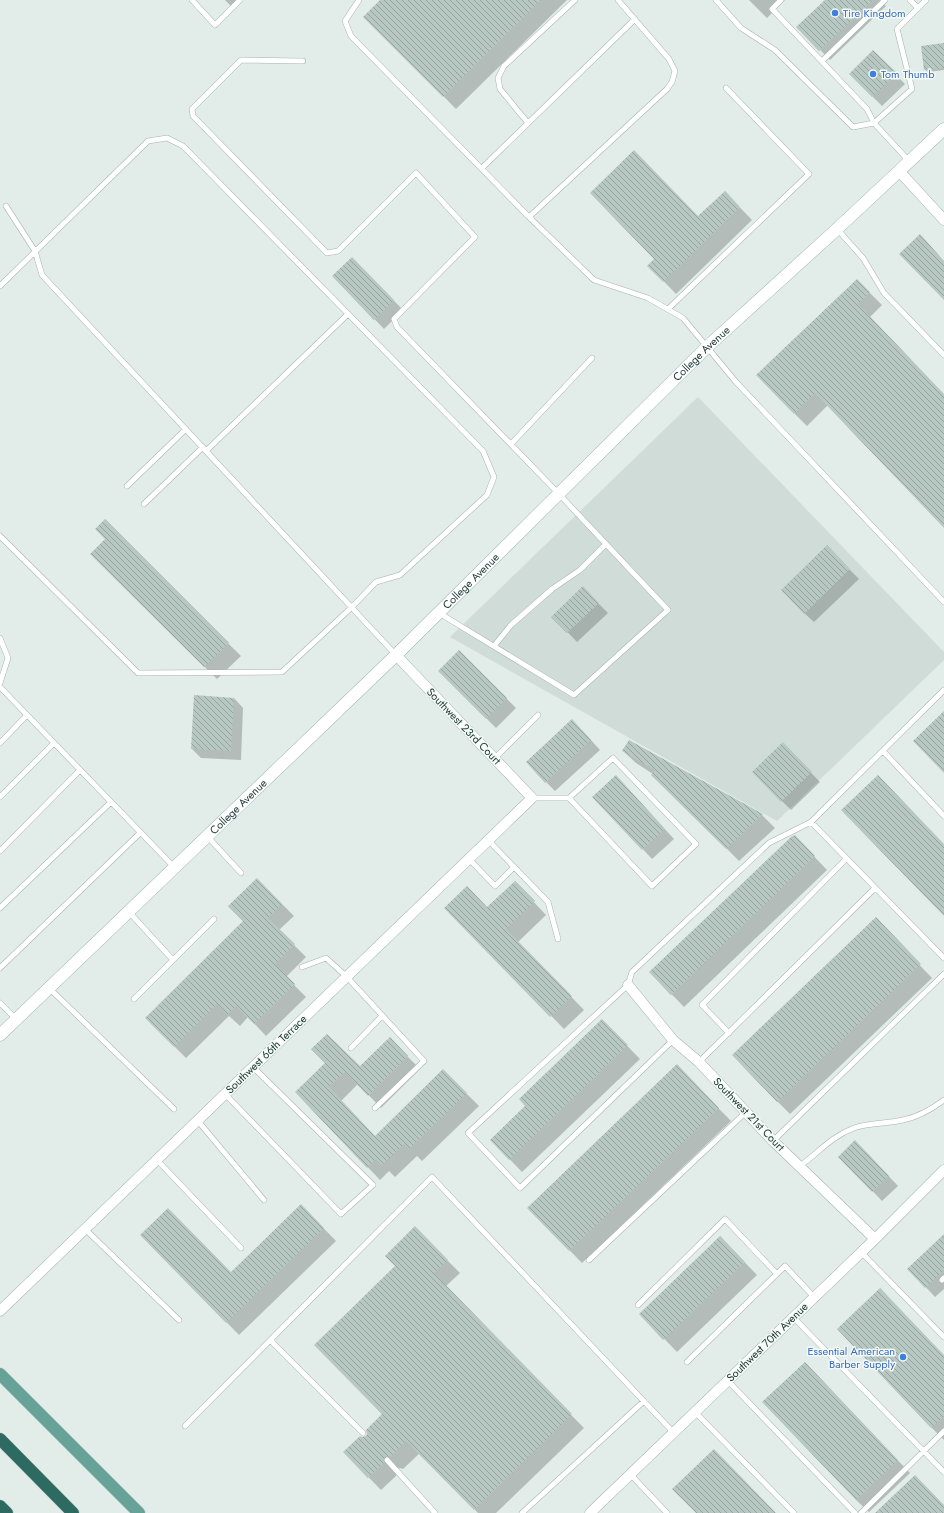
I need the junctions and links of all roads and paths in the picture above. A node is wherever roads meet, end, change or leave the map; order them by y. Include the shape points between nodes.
1 (192, 0) edge
2 (240, 0) edge
3 (359, 0) edge
4 (575, 0) edge
5 (618, 0) edge
6 (716, 0) edge
7 (781, 0) edge
8 (885, 0) edge
9 (910, 0) edge
10 (926, 0) edge
11 (918, 8) junction
12 (635, 19) junction
13 (303, 61) dead end
14 (822, 61) junction
15 (726, 88) dead end
16 (874, 123) junction
17 (528, 124) junction
18 (944, 129) edge
19 (910, 162) junction
20 (482, 168) junction
21 (900, 172) junction
22 (6, 206) dead end
23 (529, 216) junction
24 (944, 220) edge
25 (837, 230) junction
26 (35, 251) junction
27 (0, 286) edge
28 (668, 309) junction
29 (348, 314) junction
30 (707, 347) junction
31 (944, 355) edge
32 (592, 358) dead end
33 (186, 429) junction
34 (510, 444) junction
35 (204, 449) junction
36 (127, 486) dead end
37 (559, 494) junction
38 (144, 504) dead end
39 (0, 536) edge
40 (606, 544) junction
41 (944, 602) edge
42 (352, 607) junction
43 (439, 613) junction
44 (0, 638) edge
45 (494, 646) junction
46 (396, 655) junction
47 (0, 683) edge
48 (0, 687) edge
49 (944, 690) edge
50 (538, 715) dead end
51 (28, 716) junction
52 (0, 743) edge
53 (54, 743) junction
54 (883, 751) junction
55 (495, 758) junction
56 (80, 770) junction
57 (0, 797) edge
58 (532, 798) junction
59 (569, 798) junction
60 (111, 802) junction
61 (944, 816) edge
62 (811, 822) junction
63 (140, 833) junction
64 (207, 836) junction
65 (488, 840) junction
66 (0, 851) edge
67 (846, 858) junction
68 (469, 859) junction
69 (514, 867) junction
70 (174, 868) junction
71 (241, 873) dead end
72 (875, 888) junction
73 (0, 908) edge
74 (128, 912) junction
75 (214, 919) dead end
76 (558, 939) dead end
77 (944, 958) edge
78 (173, 960) junction
79 (0, 968) edge
80 (302, 968) dead end
81 (944, 974) edge
82 (347, 977) junction
83 (628, 985) junction
84 (49, 988) junction
85 (134, 999) dead end
86 (0, 1003) edge
87 (382, 1016) junction
88 (16, 1020) junction
89 (729, 1033) junction
90 (0, 1035) edge
91 (673, 1040) junction
92 (351, 1048) dead end
93 (699, 1062) junction
94 (253, 1067) junction
95 (225, 1094) junction
96 (944, 1100) edge
97 (375, 1108) dead end
98 (174, 1109) dead end
99 (746, 1112) junction
100 (198, 1120) junction
101 (773, 1141) junction
102 (157, 1160) junction
103 (800, 1166) junction
104 (944, 1170) edge
105 (264, 1200) dead end
106 (85, 1228) junction
107 (874, 1239) junction
108 (241, 1248) dead end
109 (861, 1252) junction
110 (589, 1260) dead end
111 (777, 1274) junction
112 (814, 1297) junction
113 (638, 1305) dead end
114 (0, 1311) edge
115 (793, 1317) junction
116 (179, 1320) dead end
117 (944, 1337) edge
118 (271, 1341) junction
119 (687, 1362) dead end
120 (0, 1374) edge
121 (728, 1380) junction
122 (644, 1401) junction
123 (695, 1412) junction
124 (185, 1426) dead end
125 (944, 1431) edge
126 (673, 1432) junction
127 (363, 1433) dead end
128 (0, 1439) edge
129 (924, 1451) junction
130 (387, 1460) dead end
131 (944, 1472) edge
132 (630, 1474) junction
133 (0, 1506) edge
134 (7, 1513) edge
135 (73, 1513) edge
136 (139, 1513) edge
137 (435, 1513) edge
138 (522, 1513) edge
139 (590, 1513) edge
140 (668, 1513) edge
141 (794, 1513) edge
142 (855, 1513) edge
143 (861, 1513) edge

1 - 2 lane via 215,25
3 - 20 lane via 345,21 351,36
4 - 17 lane via 504,66 498,78 500,89
5 - 12 lane
6 - 16 lane via 741,28 775,50 853,127
7 - 14 lane via 772,9
8 - 14 lane
9 - 11 lane
10 - 11 lane
11 - 16 lane via 897,28 912,89
12 - 17 lane
12 - 23 lane via 669,59 675,71 672,82
13 - 34 lane via 241,60 192,109 193,116 327,253 338,251 416,173 475,237 394,319 397,327
14 - 16 lane via 867,109
15 - 28 lane via 809,174
16 - 19 lane
17 - 20 lane
18 - 19 street, College Avenue
19 - 21 street, College Avenue
20 - 23 lane
21 - 24 street
21 - 25 street, College Avenue
22 - 26 lane
23 - 28 lane via 594,280 648,298
25 - 30 street, College Avenue
25 - 31 lane via 863,258 884,293
26 - 27 lane
26 - 29 lane via 148,141 167,138 183,146
26 - 33 lane via 42,275
28 - 30 lane via 683,318
29 - 35 lane
29 - 42 lane via 483,452 494,477 487,495 400,575 376,582
30 - 37 street, College Avenue
30 - 41 lane via 736,382
32 - 34 lane
33 - 35 lane
33 - 36 lane
34 - 37 lane
35 - 38 lane
35 - 42 lane
37 - 40 lane
37 - 43 street, College Avenue
39 - 42 lane via 138,673 282,672
40 - 45 lane via 580,570 552,589 511,625
40 - 45 lane via 668,610 574,695
42 - 46 lane
43 - 45 lane
43 - 46 street, College Avenue
44 - 47 lane via 8,658
46 - 55 street, Southwest 23rd Court
46 - 64 street, College Avenue
48 - 51 lane
49 - 54 lane
50 - 55 lane
51 - 52 lane
51 - 53 lane
53 - 56 lane
53 - 57 lane
54 - 61 lane
54 - 62 lane
55 - 58 street, Southwest 23rd Court
56 - 60 lane
56 - 66 lane
58 - 59 lane
58 - 65 street, Southwest 66th Terrace
59 - 59 lane via 614,758 696,844 652,886
60 - 63 lane
60 - 73 lane
62 - 67 lane
62 - 83 lane via 769,843 632,972
63 - 70 lane
63 - 79 lane
64 - 70 street, College Avenue
64 - 71 lane
65 - 68 street, Southwest 66th Terrace
65 - 69 lane
67 - 72 lane
67 - 89 lane via 702,1005
68 - 69 lane via 495,886
68 - 82 street, Southwest 66th Terrace
69 - 76 lane via 548,902
70 - 74 street, College Avenue
72 - 77 lane
72 - 89 lane
74 - 78 lane
74 - 84 street, College Avenue
75 - 78 lane
78 - 85 lane
80 - 82 lane via 326,958
81 - 101 lane
82 - 87 lane
82 - 94 street, Southwest 66th Terrace
83 - 91 street, Southwest 21st Court
83 - 91 lane via 468,1133 520,1188
84 - 88 street, College Avenue
84 - 98 lane
86 - 88 lane
87 - 92 lane
87 - 97 lane via 424,1061
88 - 90 street, College Avenue
89 - 93 lane
91 - 93 street, Southwest 21st Court
93 - 99 street, Southwest 21st Court
94 - 95 street, Southwest 66th Terrace
94 - 95 lane via 373,1185 340,1214
95 - 100 street, Southwest 66th Terrace
96 - 103 lane via 921,1114 903,1120 855,1127 831,1140
99 - 101 street, Southwest 21st Court
99 - 110 lane
100 - 102 street, Southwest 66th Terrace
100 - 105 lane
101 - 103 street, Southwest 21st Court
102 - 106 street, Southwest 66th Terrace
102 - 108 lane
103 - 107 street, Southwest 21st Court
104 - 107 street, Southwest 70th Avenue
106 - 114 street, Southwest 66th Terrace
106 - 116 lane
107 - 109 street, Southwest 70th Avenue
109 - 112 street, Southwest 70th Avenue
109 - 117 lane
111 - 112 lane via 785,1266
111 - 113 lane via 725,1219
111 - 119 lane
112 - 115 street, Southwest 70th Avenue
115 - 121 street, Southwest 70th Avenue
115 - 129 lane
118 - 122 lane via 432,1178
118 - 124 lane
118 - 127 lane
120 - 136 main road
121 - 123 street, Southwest 70th Avenue
121 - 142 lane
122 - 126 lane
122 - 138 lane
123 - 126 street, Southwest 70th Avenue
123 - 141 lane
125 - 129 lane
126 - 132 street, Southwest 70th Avenue
128 - 135 highway
129 - 131 lane
129 - 143 lane
130 - 137 lane
132 - 139 street, Southwest 70th Avenue
132 - 140 lane
133 - 134 highway

